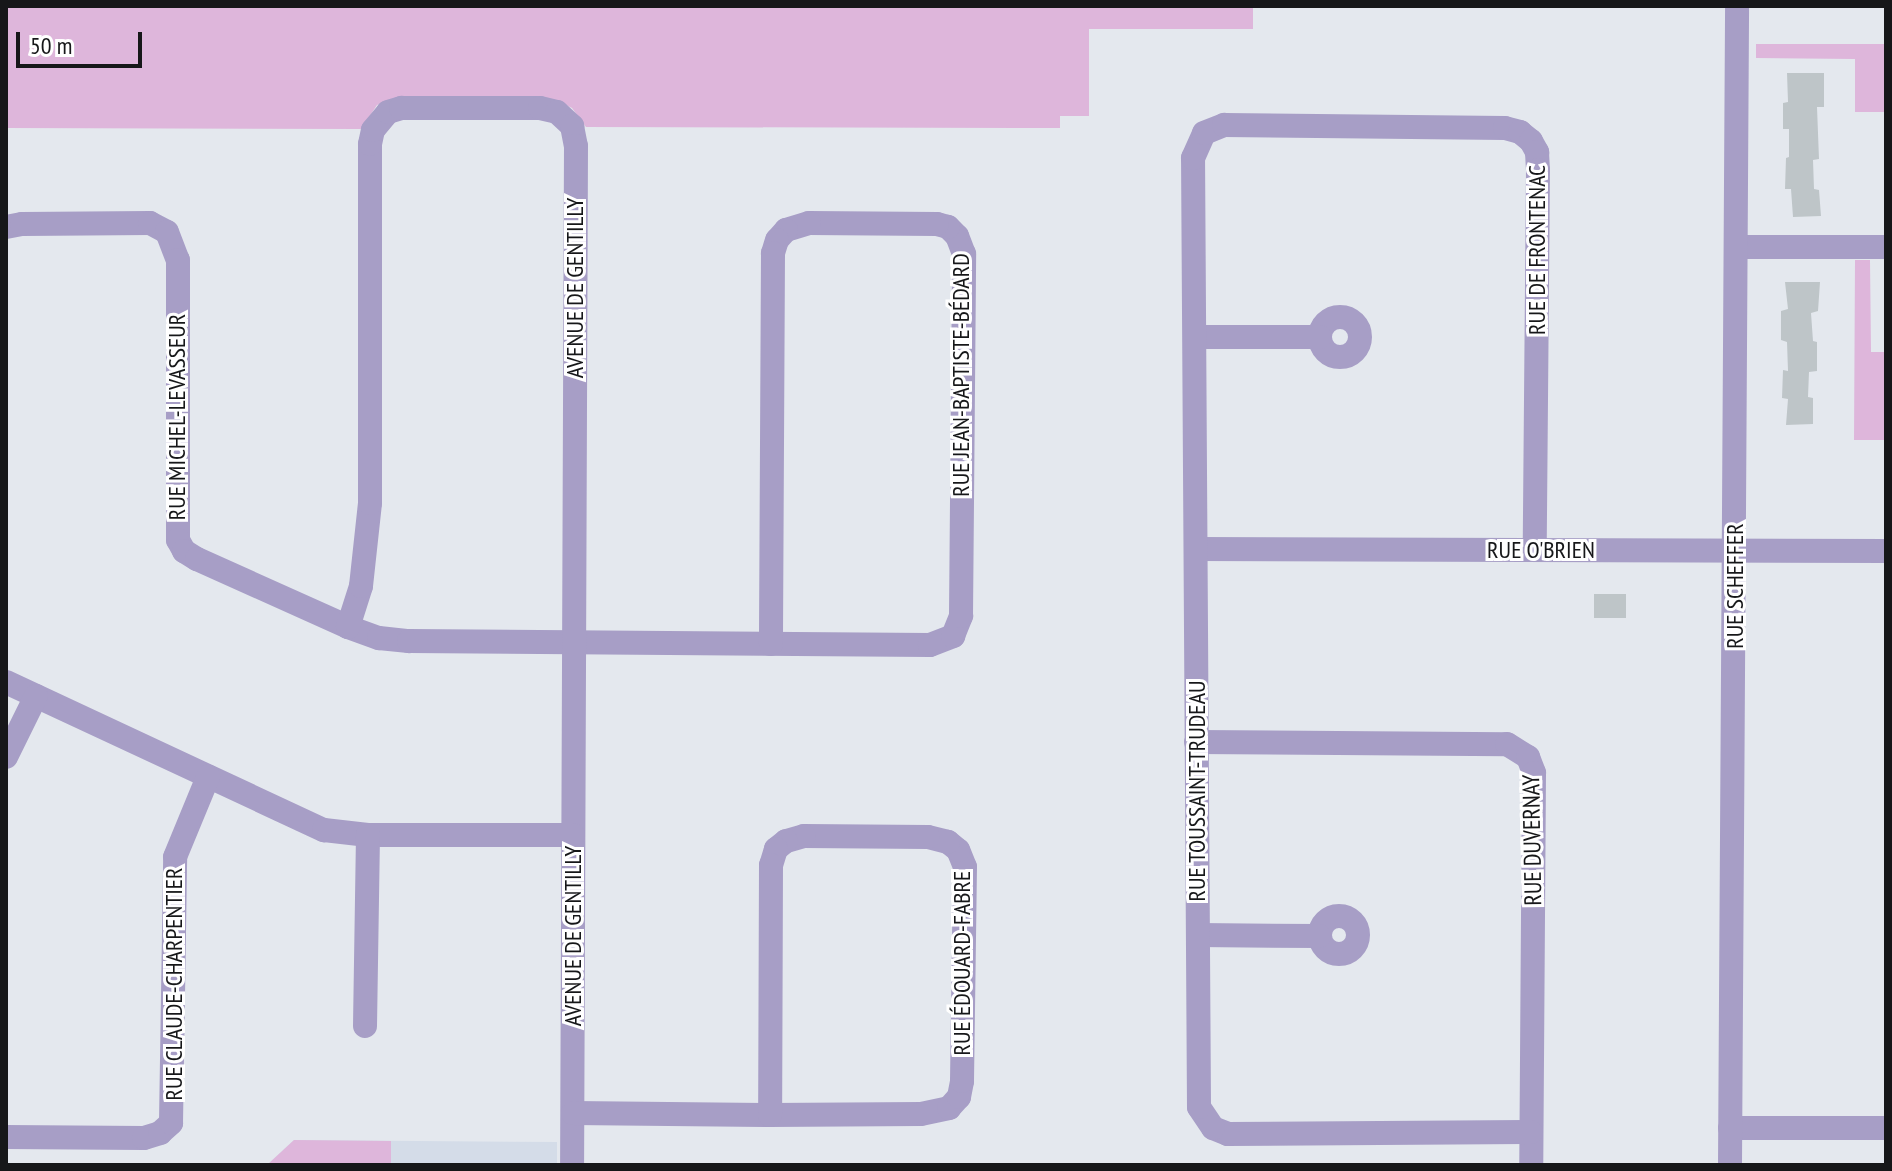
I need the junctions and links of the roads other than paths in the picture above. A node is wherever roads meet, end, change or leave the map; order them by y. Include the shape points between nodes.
1 (1737, 6) edge
2 (1204, 133) joint
3 (6, 227) edge
4 (1736, 247) junction
5 (1886, 247) edge
6 (1195, 337) junction
7 (1320, 337) dead end
8 (1196, 549) junction
9 (1535, 550) junction
10 (1735, 551) junction
11 (1886, 551) edge
12 (348, 627) junction
13 (573, 642) junction
14 (771, 644) junction
15 (6, 682) edge
16 (36, 696) junction
17 (1196, 742) junction
18 (6, 757) edge
19 (208, 777) junction
20 (368, 835) junction
21 (573, 835) junction
22 (1198, 935) junction
23 (1319, 936) dead end
24 (365, 1026) dead end
25 (573, 1113) junction
26 (770, 1115) junction
27 (1730, 1128) junction
28 (1886, 1128) edge
29 (1531, 1132) junction
30 (6, 1137) edge
31 (572, 1165) edge
32 (1531, 1165) edge
33 (1730, 1165) edge

1 - 4 street, RUE SCHEFFER
2 - 6 street, RUE TOUSSAINT-TRUDEAU via 1193,158
2 - 9 street, RUE DE FRONTENAC via 1224,125 1505,128 1531,141 1538,170
3 - 12 street, RUE MICHEL-LEVASSEUR via 150,223 167,232 178,260 178,540 197,559
4 - 5 street
4 - 10 street, RUE SCHEFFER
6 - 7 street
6 - 8 street, RUE TOUSSAINT-TRUDEAU
8 - 9 street, RUE O'BRIEN
8 - 17 street, RUE TOUSSAINT-TRUDEAU
9 - 10 street, RUE O'BRIEN
10 - 11 street, RUE O'BRIEN
10 - 27 street, RUE SCHEFFER
12 - 13 street, RUE MICHEL-LEVASSEUR via 393,640
12 - 13 street, AVENUE DE GENTILLY via 361,586 370,503 373,130 388,112 401,108 540,108 568,121 576,146
13 - 14 street, RUE JEAN-BAPTISTE-BÉDARD
13 - 21 street, AVENUE DE GENTILLY
14 - 14 street, RUE JEAN-BAPTISTE-BÉDARD via 777,240 786,230 809,223 948,227 964,254 961,623 953,636 930,645
15 - 16 street
16 - 18 street
16 - 19 street
17 - 22 street, RUE TOUSSAINT-TRUDEAU
17 - 29 street, RUE DUVERNAY via 1507,744 1528,757 1534,773
19 - 20 street via 314,827
19 - 30 street, RUE CLAUDE-CHARPENTIER via 175,857 171,1123 144,1138
20 - 21 street
20 - 24 street
21 - 25 street, AVENUE DE GENTILLY
22 - 23 street
22 - 29 street, RUE TOUSSAINT-TRUDEAU via 1198,1098 1207,1122 1220,1132
25 - 26 street, RUE ÉDOUARD-FABRE
25 - 31 street, AVENUE DE GENTILLY
26 - 26 street, RUE ÉDOUARD-FABRE via 932,1113 949,1108 959,1097 965,867 948,842 928,837 804,836 776,849 771,865
27 - 28 street
27 - 33 street, RUE SCHEFFER
29 - 32 street, RUE DUVERNAY

